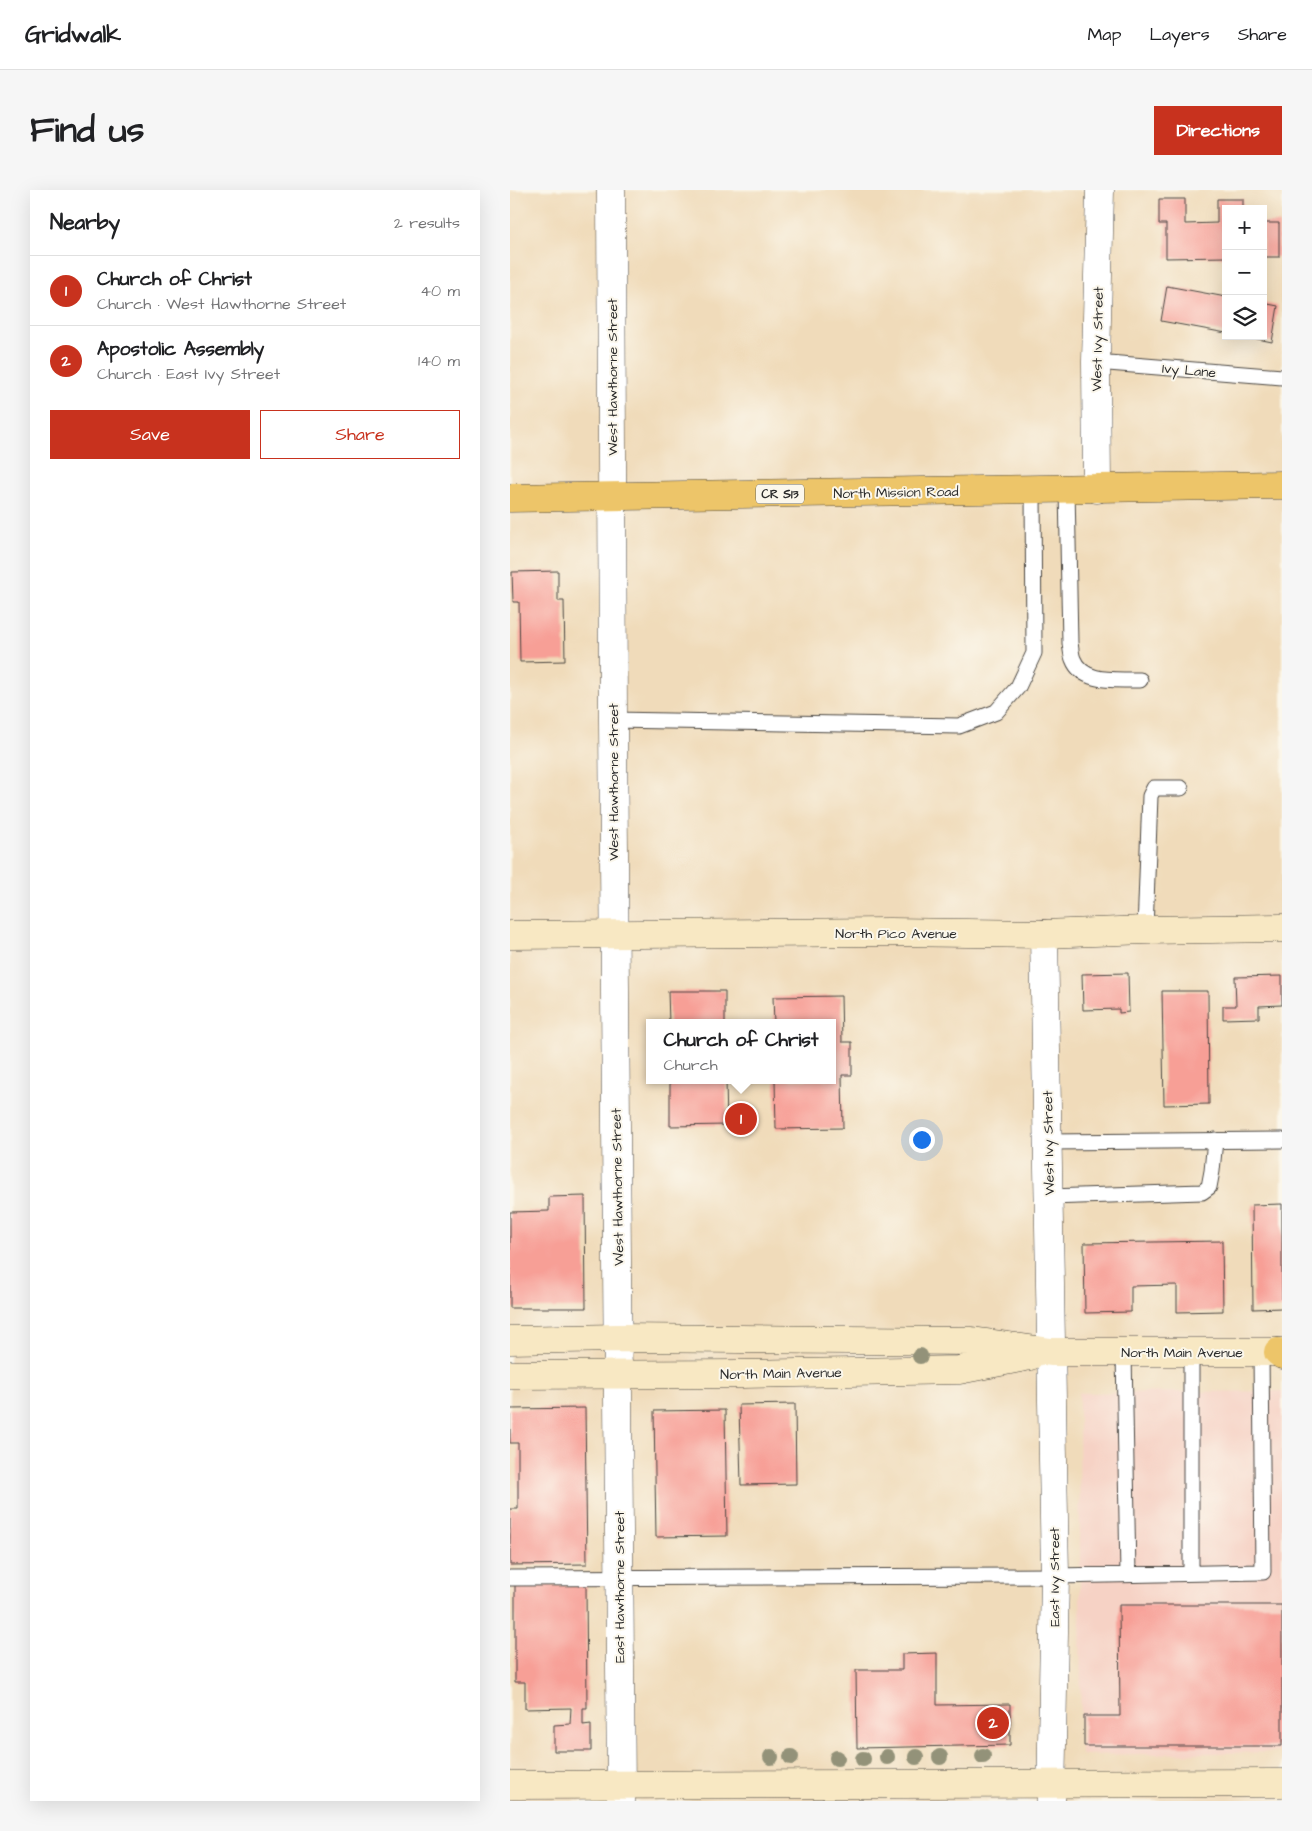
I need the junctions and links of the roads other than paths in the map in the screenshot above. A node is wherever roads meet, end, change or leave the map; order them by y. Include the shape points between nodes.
1 (611, 190) edge
2 (1100, 190) edge
3 (1096, 362) junction
4 (1282, 377) edge
5 (1282, 485) edge
6 (1067, 489) junction
7 (1098, 489) junction
8 (1033, 490) junction
9 (612, 497) junction
10 (510, 498) edge
11 (1140, 680) dead end
12 (613, 720) junction
13 (1181, 788) dead end
14 (1282, 928) edge
15 (1145, 930) junction
16 (614, 934) junction
17 (1044, 934) junction
18 (510, 935) edge
19 (1215, 1140) junction
20 (1282, 1140) edge
21 (1048, 1142) junction
22 (1049, 1197) junction
23 (618, 1338) junction
24 (510, 1340) edge
25 (1051, 1352) junction
26 (1124, 1352) junction
27 (1191, 1352) junction
28 (1276, 1353) edge
29 (618, 1374) junction
30 (510, 1375) edge
31 (1191, 1573) junction
32 (1128, 1575) junction
33 (1055, 1576) junction
34 (619, 1577) junction
35 (510, 1578) edge
36 (510, 1785) edge
37 (1266, 1789) edge
38 (621, 1793) edge
39 (1051, 1793) edge

1 - 9 street, West Hawthorne Street
2 - 3 street, West Ivy Street
3 - 4 lane, Ivy Lane
3 - 7 street, West Ivy Street
5 - 7 main road, North Mission Road / CR S13
6 - 7 main road, North Mission Road / CR S13
6 - 8 main road, North Mission Road / CR S13
6 - 11 lane via 1073,659 1087,675 1099,679
8 - 9 main road, North Mission Road / CR S13
8 - 12 lane via 1034,653 1018,687 996,712 959,726
9 - 10 main road, North Mission Road / CR S13
9 - 12 street, West Hawthorne Street
12 - 16 street, West Hawthorne Street
13 - 15 lane via 1154,788 1150,796
14 - 15 street, North Pico Avenue
15 - 17 street, North Pico Avenue
16 - 17 street, North Pico Avenue
16 - 18 street, North Pico Avenue
16 - 23 street, West Hawthorne Street
17 - 21 street, West Ivy Street
19 - 20 lane
19 - 21 lane
19 - 22 lane via 1209,1187 1202,1192
21 - 22 street, West Ivy Street
22 - 25 street, West Ivy Street
23 - 24 street, North Main Avenue
23 - 25 street, North Main Avenue via 972,1341
23 - 29 street, West Hawthorne Street
25 - 26 street, North Main Avenue
25 - 29 street, North Main Avenue via 959,1370
25 - 33 street, East Ivy Street
26 - 27 street, North Main Avenue
26 - 32 lane
27 - 28 street, North Main Avenue
27 - 31 lane
28 - 31 lane via 1263,1572
29 - 30 street, North Main Avenue
29 - 34 street, East Hawthorne Street
31 - 32 lane
32 - 33 lane
33 - 34 lane
33 - 39 street, East Ivy Street
34 - 35 lane
34 - 38 street, East Hawthorne Street
36 - 38 street
37 - 39 street
38 - 39 street

